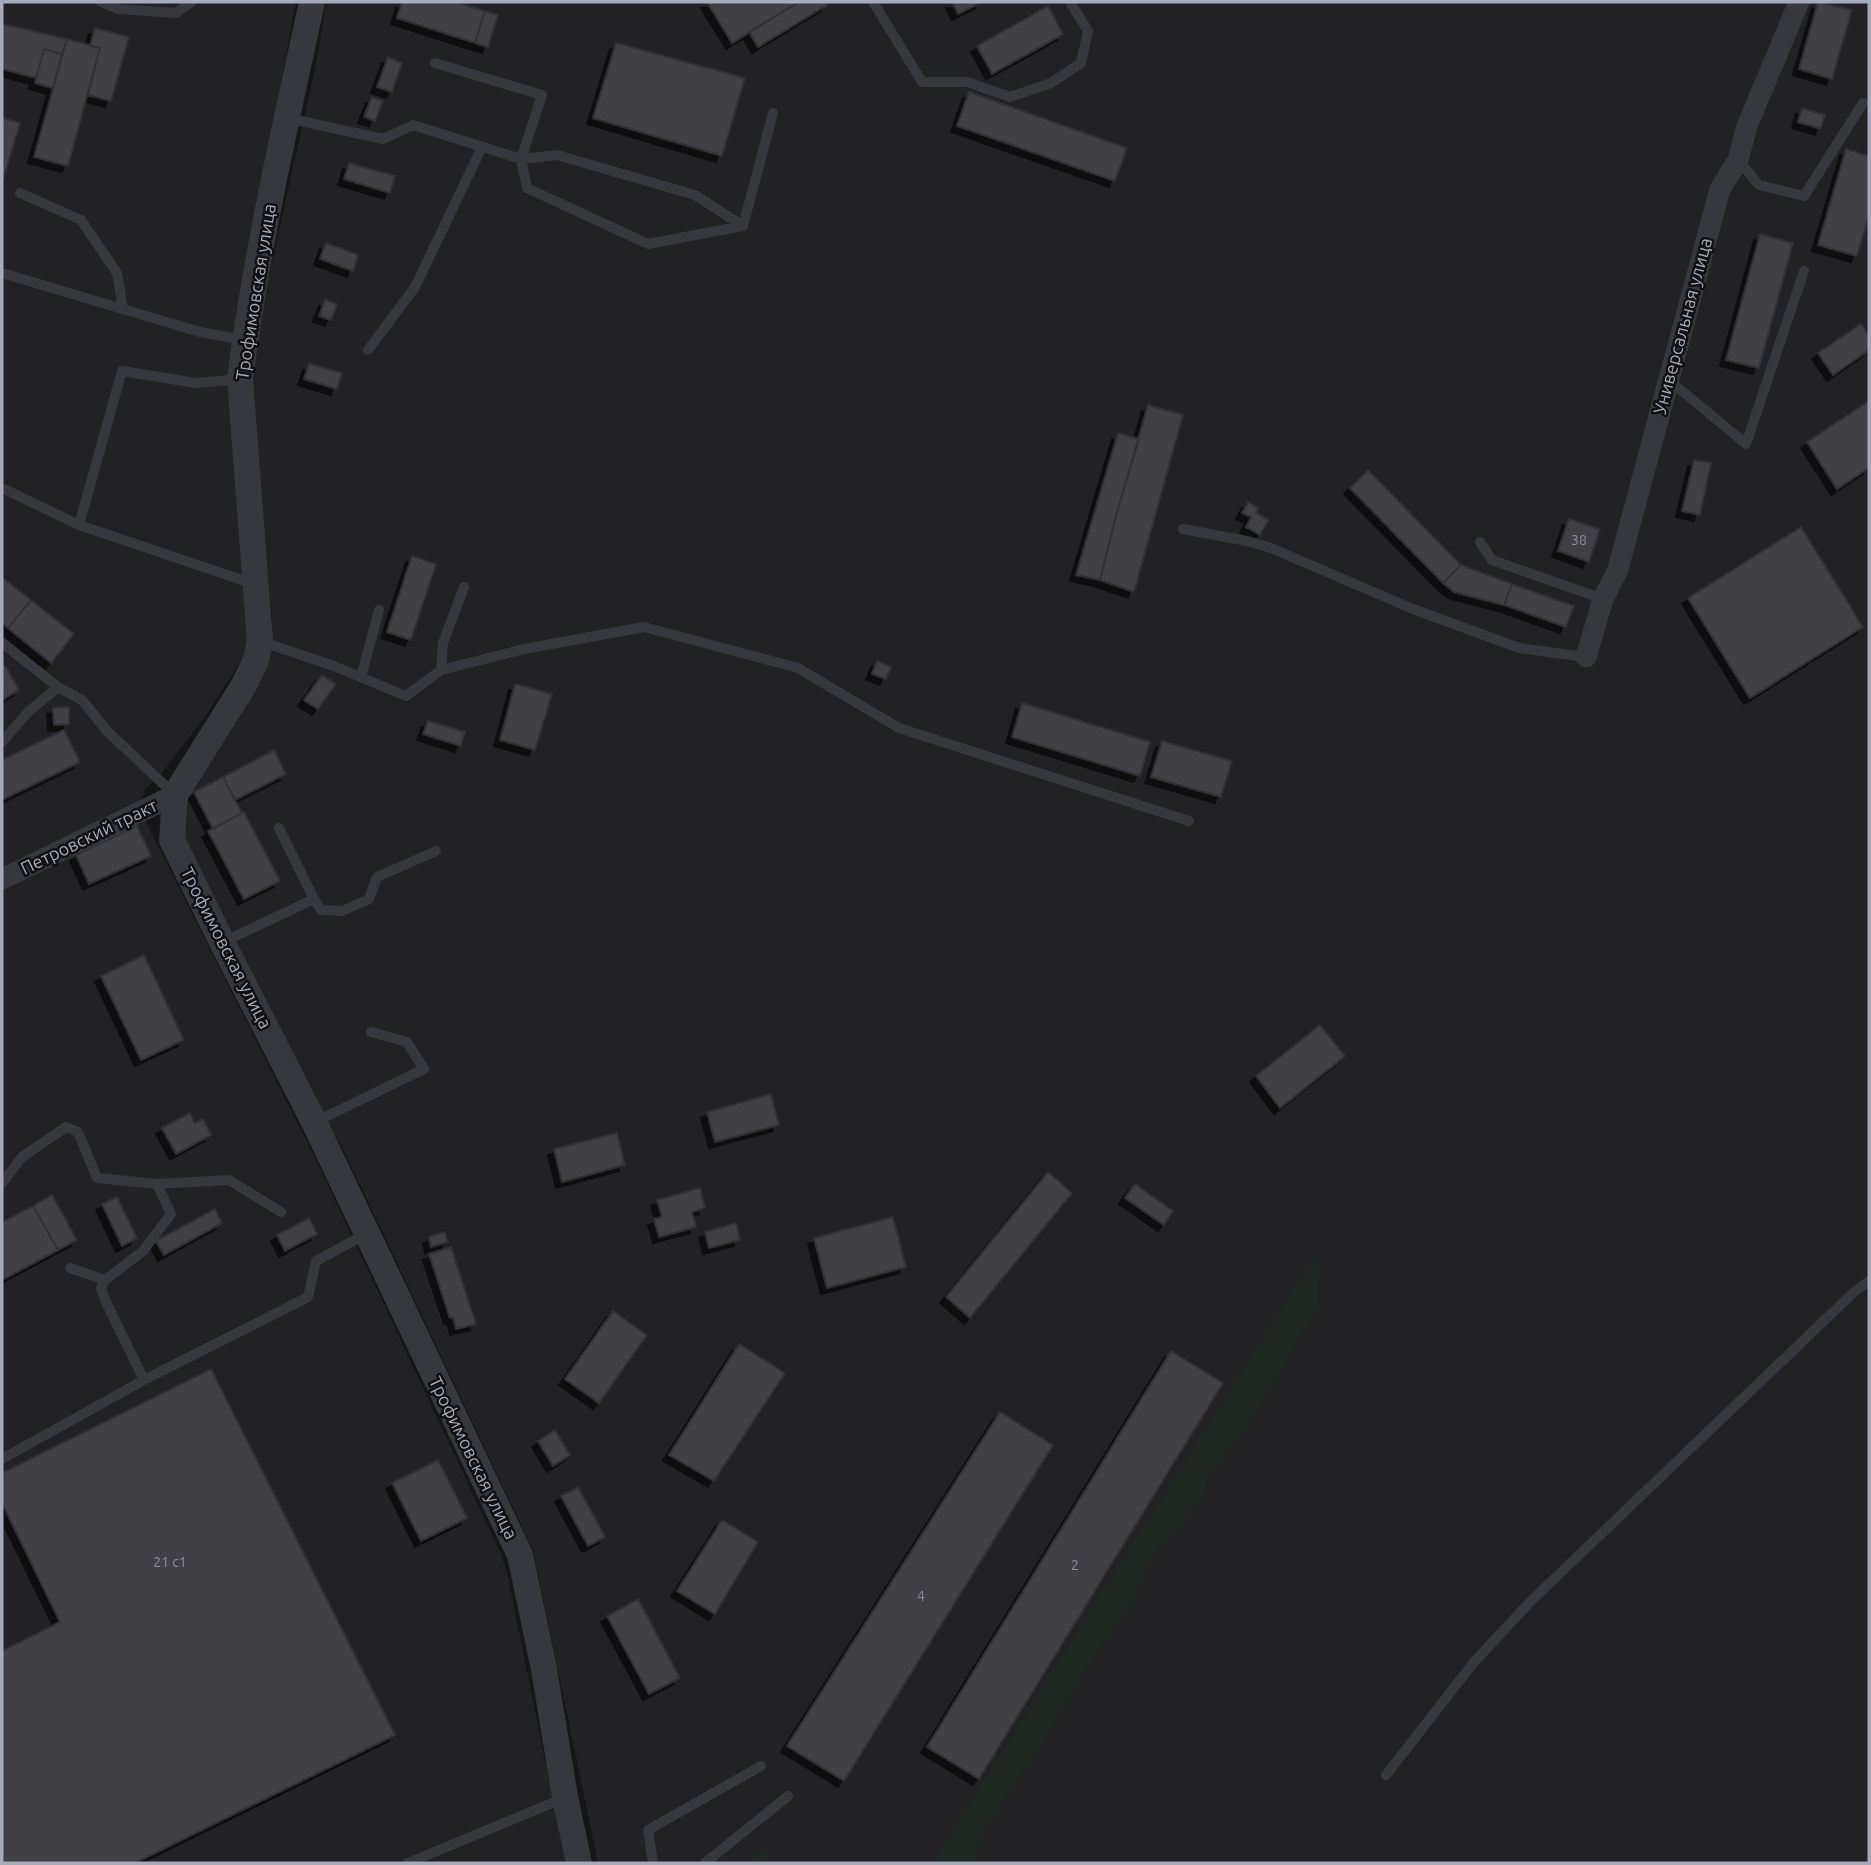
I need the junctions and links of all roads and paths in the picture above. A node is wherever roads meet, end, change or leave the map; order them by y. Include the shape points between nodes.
1 (101, 2) edge
2 (191, 2) edge
3 (312, 2) edge
4 (873, 2) edge
5 (1070, 2) edge
6 (1799, 2) edge
7 (435, 64) dead end
8 (1863, 103) dead end
9 (773, 113) dead end
10 (286, 118) junction
11 (482, 147) junction
12 (522, 159) junction
13 (1738, 160) junction
14 (20, 193) dead end
15 (743, 226) junction
16 (1804, 271) dead end
17 (2, 273) edge
18 (122, 309) junction
19 (245, 341) junction
20 (368, 350) dead end
21 (240, 379) junction
22 (1670, 381) junction
23 (2, 488) edge
24 (79, 526) junction
25 (1184, 530) dead end
26 (1480, 542) dead end
27 (256, 584) junction
28 (464, 587) dead end
29 (1603, 598) junction
30 (379, 610) dead end
31 (260, 641) junction
32 (2, 643) edge
33 (1586, 657) joint
34 (441, 670) junction
35 (361, 677) junction
36 (58, 687) junction
37 (2, 742) edge
38 (175, 795) junction
39 (1189, 821) dead end
40 (279, 828) dead end
41 (436, 851) dead end
42 (2, 879) edge
43 (314, 899) junction
44 (222, 942) junction
45 (371, 1032) dead end
46 (314, 1122) junction
47 (2, 1183) edge
48 (157, 1184) junction
49 (281, 1212) dead end
50 (366, 1234) junction
51 (69, 1268) dead end
52 (105, 1280) junction
53 (1869, 1281) edge
54 (144, 1380) junction
55 (2, 1459) edge
56 (761, 1766) dead end
57 (1386, 1775) dead end
58 (788, 1796) dead end
59 (565, 1797) junction
60 (438, 1851) junction
61 (408, 1863) edge
62 (442, 1863) edge
63 (579, 1863) edge
64 (653, 1863) edge
65 (705, 1863) edge

1 - 2 lane via 118,9 176,13
3 - 10 street, Трофимовская улица
4 - 5 lane via 922,82 967,82 1010,97 1051,83 1081,63 1088,31
6 - 13 street, Универсальная улица via 1747,126
7 - 12 lane via 542,94
8 - 13 lane via 1804,196 1759,185
9 - 15 lane
10 - 11 lane via 383,139 413,125
10 - 19 street, Трофимовская улица
11 - 12 lane
11 - 20 lane via 415,287
12 - 15 lane via 557,155 695,195
12 - 15 lane via 527,188 648,244
13 - 22 street, Универсальная улица via 1720,189
14 - 18 lane via 81,220 117,273
16 - 22 lane via 1746,444
17 - 18 lane
18 - 19 lane
19 - 21 street, Трофимовская улица
21 - 24 lane via 196,383 121,371
21 - 27 street, Трофимовская улица
22 - 29 street, Универсальная улица via 1618,569
23 - 24 lane
24 - 27 lane
25 - 33 lane via 1271,548 1519,648
26 - 29 lane via 1492,560
27 - 31 street, Трофимовская улица
28 - 34 lane via 443,643
29 - 33 street, Универсальная улица
30 - 35 lane
31 - 35 lane
31 - 38 street, Трофимовская улица via 244,685
32 - 36 lane
34 - 35 lane via 406,696
34 - 39 lane via 644,627 798,668 899,728
36 - 37 lane
36 - 38 lane via 82,700 107,731
38 - 42 street, Петровский тракт
38 - 44 street, Трофимовская улица via 172,840
40 - 43 lane
41 - 43 lane via 377,877 369,899 342,911 321,910
43 - 44 lane
44 - 46 street, Трофимовская улица
45 - 46 lane via 407,1042 424,1069
46 - 50 street, Трофимовская улица
47 - 48 lane via 22,1157 66,1127 78,1132 97,1178
48 - 49 lane via 229,1180
48 - 52 lane via 172,1214 143,1251
50 - 54 lane via 316,1261 308,1297
50 - 59 street, Трофимовская улица via 520,1555
51 - 52 lane
52 - 54 lane via 101,1288 106,1302
53 - 57 lane via 1531,1601 1474,1662
54 - 55 lane
56 - 64 lane via 648,1830
58 - 65 lane
59 - 60 lane
59 - 63 street, Трофимовская улица
60 - 61 lane
60 - 62 lane

